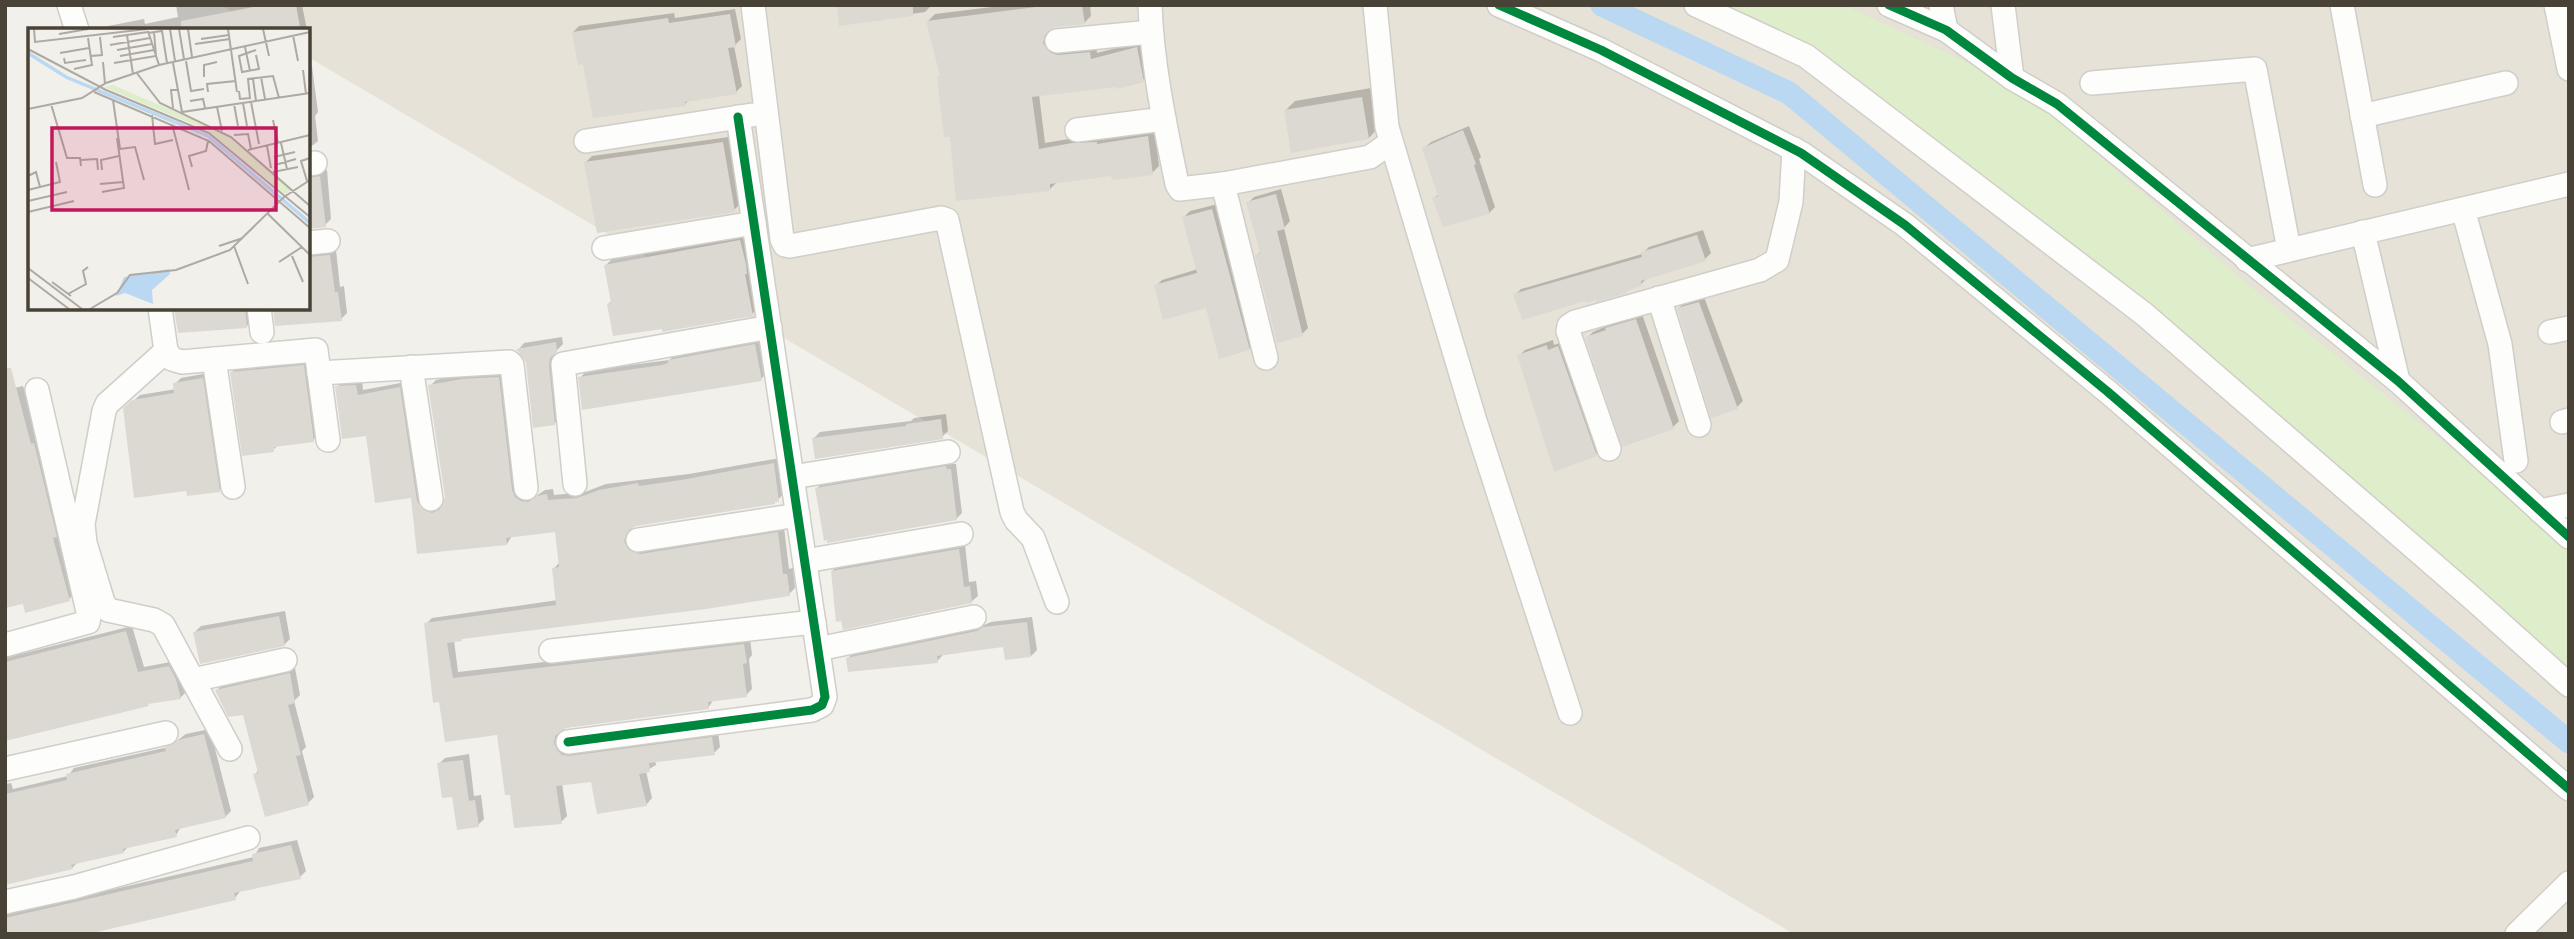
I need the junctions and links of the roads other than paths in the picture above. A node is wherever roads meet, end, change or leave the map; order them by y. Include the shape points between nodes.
1 (69, 5) edge
2 (754, 5) edge
3 (1150, 5) edge
4 (1375, 5) edge
5 (1499, 5) edge
6 (1696, 5) edge
7 (1889, 5) edge
8 (1941, 5) edge
9 (2003, 5) edge
10 (2342, 5) edge
11 (2556, 5) edge
12 (75, 28) edge
13 (1946, 30) junction
14 (1151, 32) junction
15 (1057, 41) dead end
16 (2567, 54) edge
17 (2012, 78) junction
18 (2092, 83) dead end
19 (2506, 83) dead end
20 (767, 112) junction
21 (2362, 116) junction
22 (738, 117) junction
23 (1164, 119) junction
24 (1077, 130) dead end
25 (586, 141) dead end
26 (1391, 142) junction
27 (1794, 149) junction
28 (1223, 184) junction
29 (2569, 184) edge
30 (2375, 185) dead end
31 (2463, 209) junction
32 (754, 223) junction
33 (2362, 232) junction
34 (604, 248) dead end
35 (2289, 250) junction
36 (2247, 260) junction
37 (1658, 298) junction
38 (160, 310) edge
39 (259, 310) edge
40 (770, 327) junction
41 (262, 332) dead end
42 (166, 351) junction
43 (1266, 358) dead end
44 (214, 359) junction
45 (411, 367) junction
46 (319, 373) junction
47 (2398, 381) junction
48 (37, 390) dead end
49 (1699, 425) dead end
50 (328, 440) dead end
51 (1609, 449) dead end
52 (948, 452) dead end
53 (2516, 461) dead end
54 (792, 477) junction
55 (575, 484) dead end
56 (233, 488) dead end
57 (526, 488) dead end
58 (431, 499) dead end
59 (2569, 505) edge
60 (2540, 511) junction
61 (798, 515) junction
62 (961, 534) dead end
63 (2569, 537) edge
64 (638, 540) dead end
65 (805, 561) junction
66 (1057, 602) dead end
67 (974, 617) dead end
68 (814, 622) junction
69 (5, 645) edge
70 (818, 649) junction
71 (551, 651) dead end
72 (285, 660) dead end
73 (193, 680) junction
74 (2569, 685) edge
75 (1570, 713) dead end
76 (166, 733) dead end
77 (568, 742) dead end
78 (230, 750) dead end
79 (5, 769) edge
80 (2569, 789) edge
81 (247, 838) dead end
82 (2569, 883) edge
83 (5, 902) edge
84 (2517, 934) edge

1 - 12 street
2 - 20 street
3 - 14 street
4 - 26 street
5 - 27 street via 1601,50
6 - 74 street via 1806,57 2144,314
7 - 13 street
8 - 13 street
9 - 17 street
10 - 21 street
11 - 16 street
13 - 17 street
14 - 15 street
14 - 23 street
17 - 36 street via 2057,104
18 - 35 street via 2255,69
19 - 21 street
20 - 22 street
20 - 66 street via 785,244 947,220 1013,512 1033,538
21 - 30 street
22 - 25 street
22 - 32 street
23 - 24 street
23 - 28 street via 1180,189
26 - 28 street via 1370,157
26 - 75 street
27 - 37 street via 1791,202 1777,260 1760,270
27 - 80 street via 1905,225 2087,374
28 - 43 street
29 - 31 street
31 - 33 street
31 - 53 street via 2500,344
32 - 34 street
32 - 40 street
33 - 35 street
33 - 47 street
35 - 36 street
36 - 47 street
37 - 49 street
37 - 51 street via 1569,326
38 - 42 street
39 - 41 street
40 - 54 street
40 - 55 street via 563,364
42 - 44 street via 182,362
42 - 73 street via 107,404 83,534 108,610 163,625
44 - 46 street via 312,349 316,350
44 - 56 street
45 - 46 street
45 - 57 street via 504,361 512,365
45 - 58 street
46 - 50 street
47 - 60 street
48 - 69 street via 89,616 83,625
52 - 54 street
54 - 61 street
59 - 60 street
60 - 63 street
61 - 64 street
61 - 65 street
62 - 65 street
65 - 68 street
67 - 70 street
68 - 70 street
68 - 71 street
70 - 77 street via 825,697 822,705 812,710
72 - 73 street
73 - 78 street
76 - 79 street
81 - 83 street
82 - 84 street

